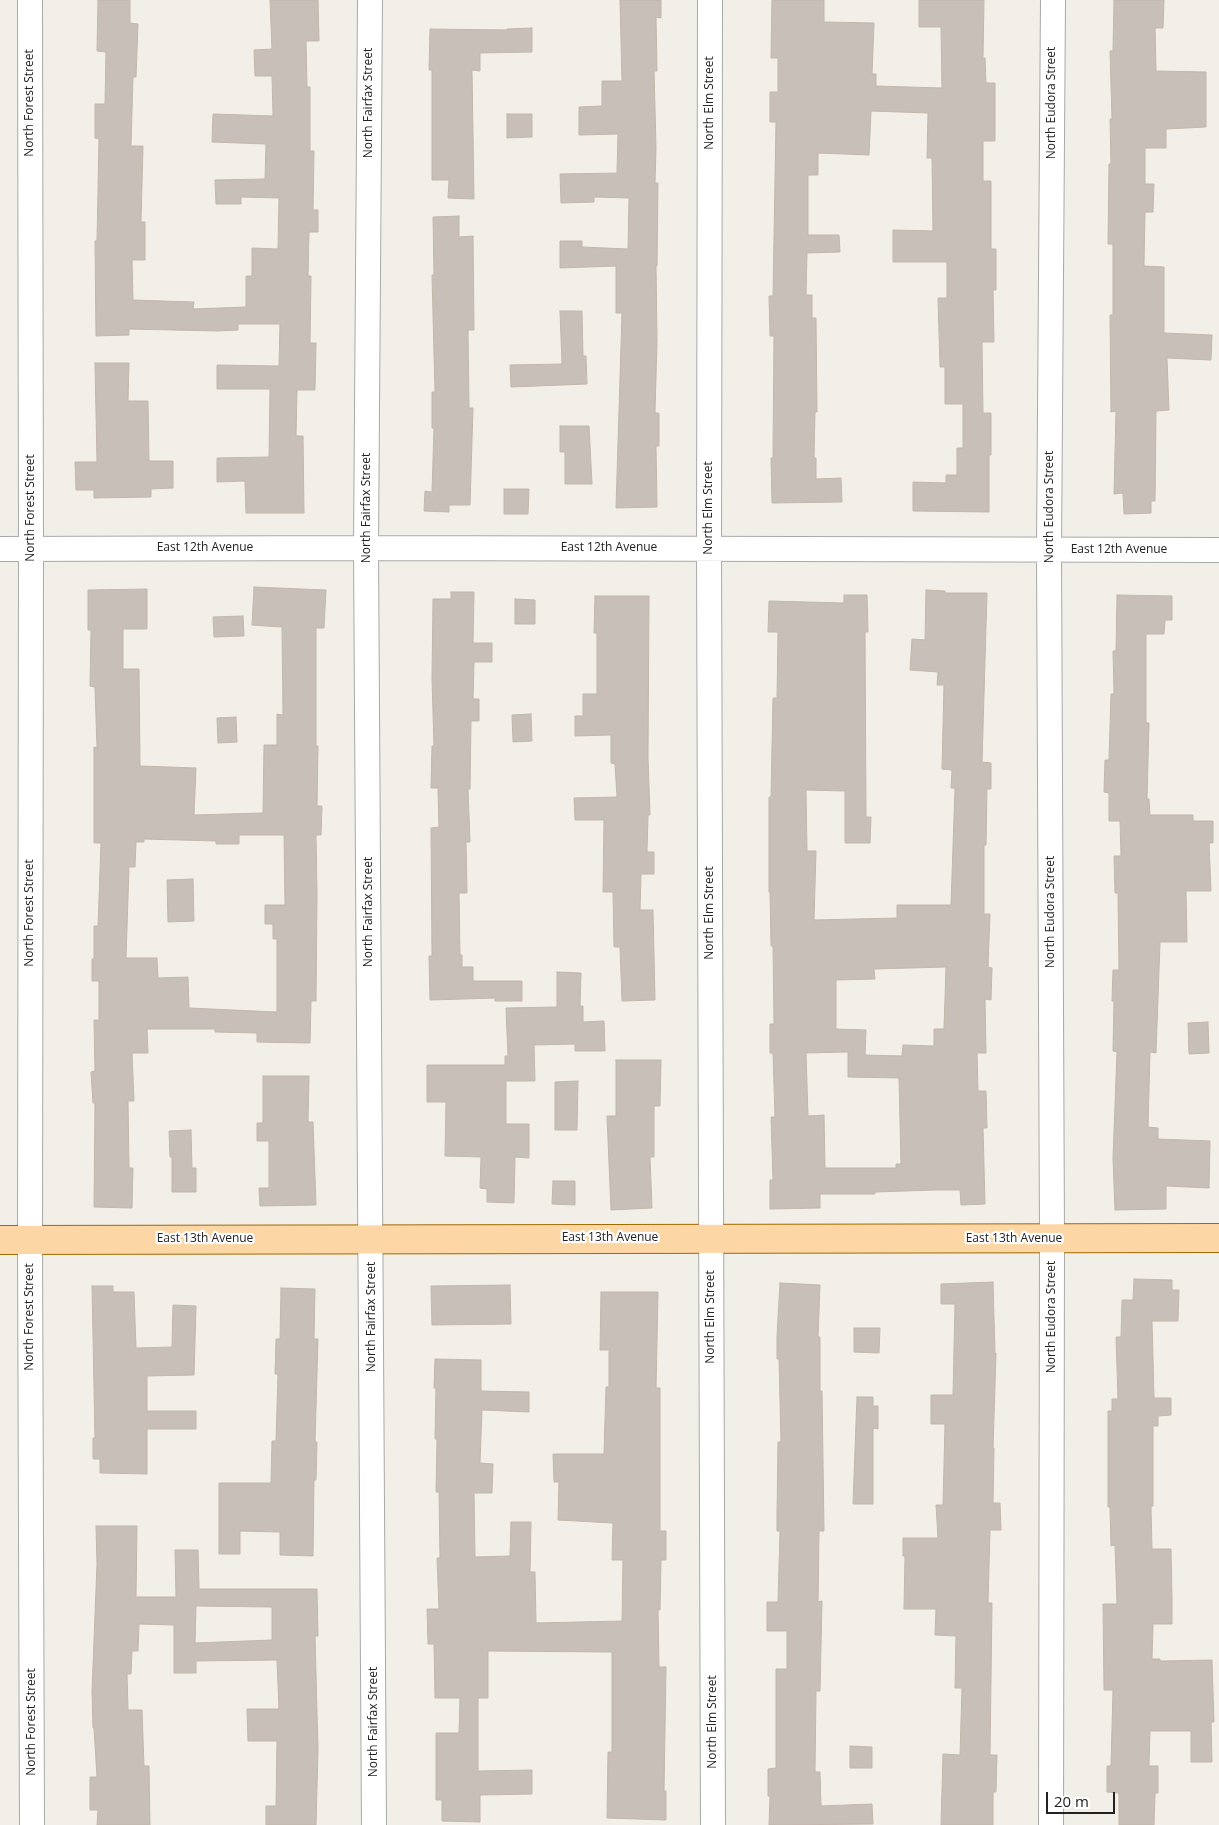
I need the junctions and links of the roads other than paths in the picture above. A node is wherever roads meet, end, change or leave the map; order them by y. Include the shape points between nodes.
1 (30, 0) edge
2 (370, 0) edge
3 (710, 0) edge
4 (1053, 0) edge
5 (366, 548) junction
6 (709, 548) junction
7 (0, 549) edge
8 (31, 549) junction
9 (1049, 550) junction
10 (1219, 550) edge
11 (372, 1238) junction
12 (711, 1238) junction
13 (1219, 1238) edge
14 (1052, 1239) junction
15 (0, 1240) edge
16 (30, 1240) junction
17 (32, 1825) edge
18 (374, 1825) edge
19 (713, 1825) edge
20 (1051, 1825) edge

1 - 8 street, North Forest Street
2 - 5 street, North Fairfax Street
3 - 6 street, North Elm Street
4 - 9 street, North Eudora Street
5 - 6 street, East 12th Avenue
5 - 8 street, East 12th Avenue
5 - 11 street, North Fairfax Street
6 - 9 street, East 12th Avenue
6 - 12 street, North Elm Street
7 - 8 street, East 12th Avenue
8 - 16 street, North Forest Street
9 - 10 street, East 12th Avenue
9 - 14 street, North Eudora Street
11 - 12 main road, East 13th Avenue
11 - 16 main road, East 13th Avenue
11 - 18 street, North Fairfax Street
12 - 14 main road, East 13th Avenue
12 - 19 street, North Elm Street
13 - 14 main road, East 13th Avenue
14 - 20 street, North Eudora Street
15 - 16 main road, East 13th Avenue
16 - 17 street, North Forest Street

